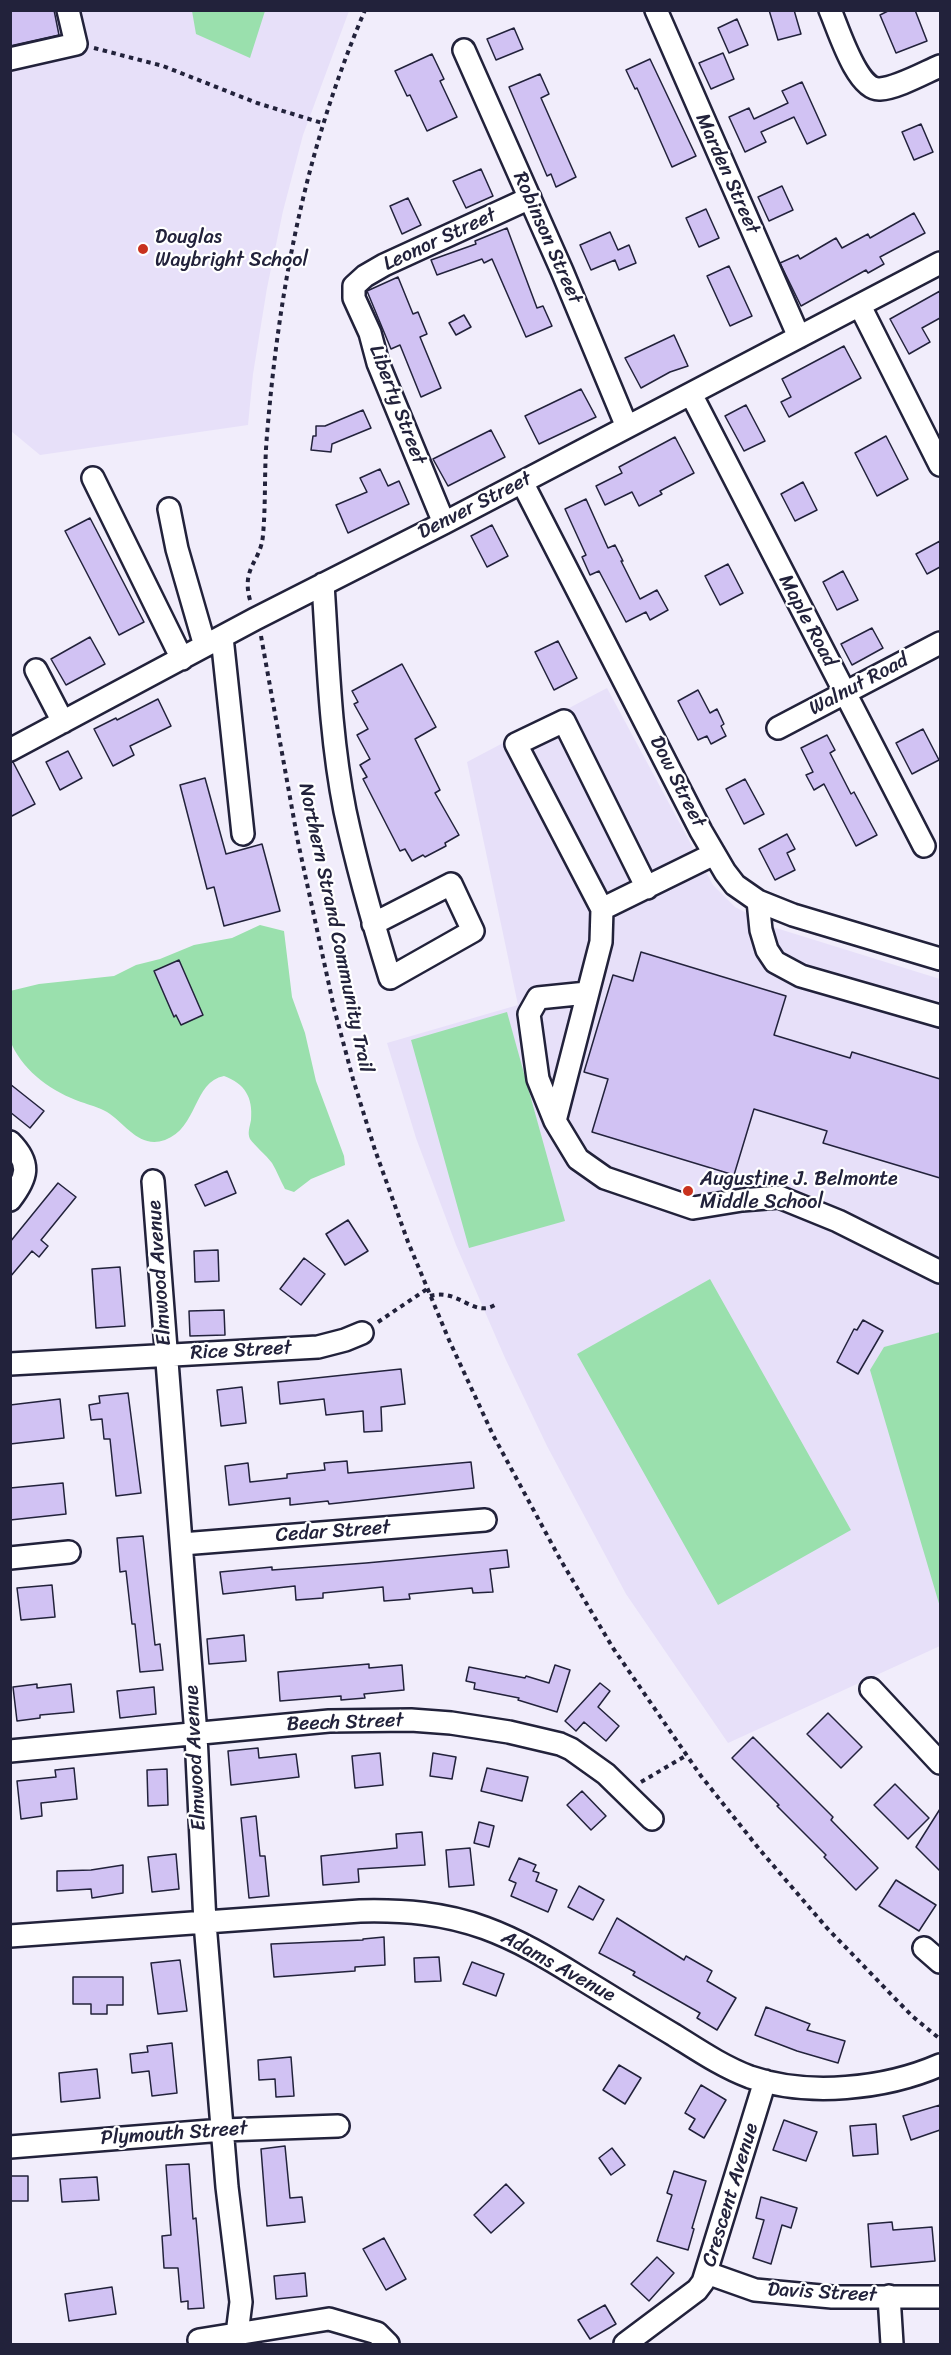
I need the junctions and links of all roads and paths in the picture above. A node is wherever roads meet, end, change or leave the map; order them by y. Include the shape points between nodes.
1 (68, 10) edge
2 (365, 10) edge
3 (656, 10) edge
4 (830, 10) edge
5 (76, 44) junction
6 (464, 50) dead end
7 (10, 59) edge
8 (940, 66) edge
9 (322, 123) junction
10 (530, 198) junction
11 (940, 263) edge
12 (354, 286) joint
13 (860, 306) junction
14 (799, 338) junction
15 (691, 394) junction
16 (627, 428) junction
17 (940, 465) edge
18 (93, 478) dead end
19 (522, 482) junction
20 (169, 509) dead end
21 (444, 523) junction
22 (263, 536) dead end
23 (323, 584) junction
24 (214, 642) junction
25 (940, 643) edge
26 (182, 659) junction
27 (36, 670) dead end
28 (272, 690) dead end
29 (844, 692) junction
30 (63, 722) junction
31 (778, 728) dead end
32 (10, 750) edge
33 (243, 834) dead end
34 (924, 846) dead end
35 (714, 854) junction
36 (646, 888) junction
37 (758, 901) junction
38 (602, 909) junction
39 (373, 924) junction
40 (940, 959) edge
41 (587, 993) junction
42 (940, 1016) edge
43 (555, 1121) junction
44 (10, 1142) edge
45 (153, 1181) dead end
46 (10, 1200) edge
47 (940, 1272) edge
48 (427, 1289) junction
49 (430, 1296) junction
50 (495, 1305) dead end
51 (362, 1333) joint
52 (166, 1356) junction
53 (10, 1364) edge
54 (485, 1520) dead end
55 (182, 1544) junction
56 (69, 1552) dead end
57 (10, 1558) edge
58 (871, 1689) dead end
59 (196, 1734) junction
60 (10, 1751) edge
61 (687, 1755) junction
62 (940, 1763) edge
63 (625, 1792) junction
64 (652, 1819) dead end
65 (205, 1923) junction
66 (10, 1936) edge
67 (924, 1948) dead end
68 (940, 1962) edge
69 (940, 2039) edge
70 (940, 2065) edge
71 (765, 2081) junction
72 (338, 2126) dead end
73 (223, 2130) junction
74 (10, 2147) edge
75 (707, 2273) junction
76 (889, 2296) junction
77 (940, 2297) edge
78 (237, 2334) junction
79 (199, 2340) dead end
80 (388, 2344) edge
81 (625, 2344) edge
82 (892, 2344) edge

1 - 5 street
2 - 9 path
3 - 14 street, Marden Street
4 - 8 street via 851,61 870,87 879,90
5 - 7 street
5 - 9 path via 163,66 257,103
6 - 10 street, Robinson Street
9 - 22 path via 296,222 277,332
10 - 12 street, Leonor Street via 384,265
10 - 16 street, Robinson Street
11 - 13 street, Denver Street
12 - 21 street, Liberty Street via 354,298 378,363
13 - 14 street, Denver Street
13 - 17 street
14 - 15 street, Denver Street
15 - 16 street, Denver Street
15 - 29 street, Maple Road
16 - 19 street, Denver Street
18 - 26 street
19 - 21 street, Denver Street
19 - 35 street, Dow Street
20 - 24 street via 177,549
21 - 23 street, Denver Street
23 - 24 street, Denver Street
23 - 39 street via 330,698 345,809
24 - 26 street, Denver Street
24 - 33 street
25 - 29 street, Walnut Road
26 - 30 street, Denver Street
27 - 30 street
28 - 48 path, Northern Strand Community Trail via 298,842 339,1030 375,1150
29 - 31 street, Walnut Road
29 - 34 street, Maple Road
30 - 32 street, Denver Street
35 - 36 street
35 - 37 street, Dow Street via 735,885
36 - 38 street
36 - 38 street via 564,721 516,744
37 - 40 street, Dow Street
37 - 42 street via 761,930 767,950 776,962 801,976
38 - 41 street via 601,942
39 - 39 street via 390,978 473,931 451,884
41 - 43 street
41 - 43 street via 538,998 529,1014 538,1079
43 - 47 street via 578,1159 605,1178 693,1208 779,1197
44 - 46 street via 22,1155 26,1167 24,1179
45 - 52 street, Elmwood Avenue
48 - 49 path, Northern Strand Community Trail
48 - 51 path
49 - 50 path via 446,1294 480,1309
49 - 61 path, Northern Strand Community Trail via 493,1435 554,1549 624,1667
51 - 52 street, Rice Street via 318,1347
52 - 53 street, Rice Street
52 - 55 street, Elmwood Avenue
54 - 55 street, Cedar Street
55 - 59 street, Elmwood Avenue
56 - 57 street
58 - 62 street
59 - 60 street, Beech Street
59 - 63 street, Beech Street via 329,1721 411,1720 481,1726 571,1749
59 - 65 street, Elmwood Avenue
61 - 63 path
61 - 69 path, Northern Strand Community Trail via 760,1850 827,1928
63 - 64 street, Beech Street
65 - 66 street, Adams Avenue
65 - 71 street, Adams Avenue via 382,1911 450,1916 528,1947 701,2052
65 - 73 street, Elmwood Avenue
67 - 68 street
70 - 71 street, Adams Avenue via 895,2081 854,2086
71 - 75 street, Crescent Avenue
72 - 73 street, Plymouth Street
73 - 74 street, Plymouth Street
73 - 78 street, Elmwood Avenue via 241,2302
75 - 76 street, Davis Street via 756,2290
75 - 81 street, Crescent Avenue via 697,2290
76 - 77 street, Davis Street
76 - 82 street
78 - 79 street
78 - 80 street via 329,2319 377,2332

